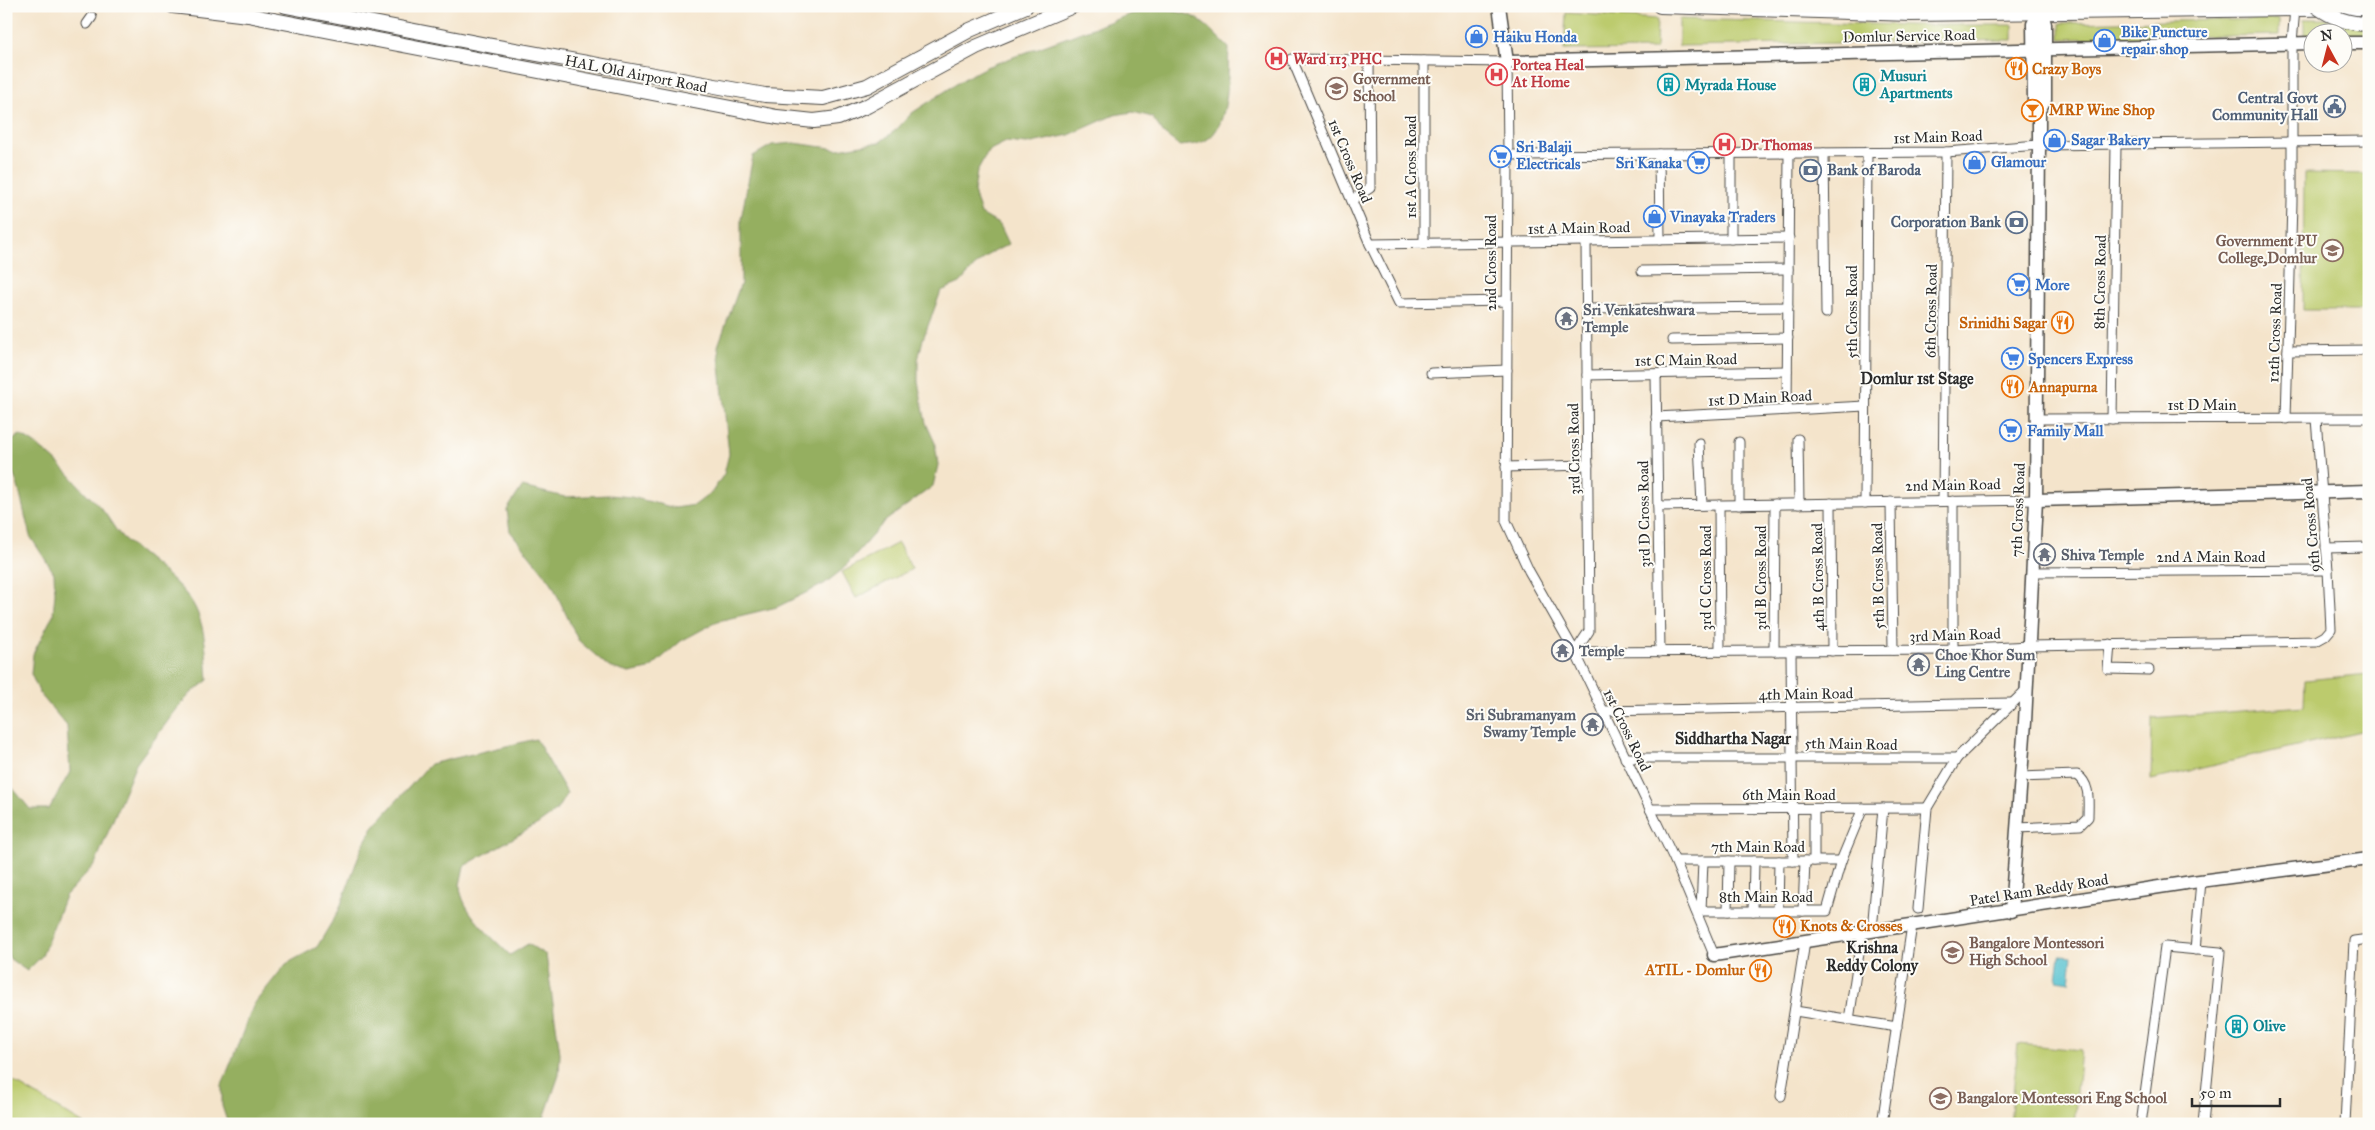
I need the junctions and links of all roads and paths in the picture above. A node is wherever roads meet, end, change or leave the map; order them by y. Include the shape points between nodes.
1 (173, 6) edge
2 (286, 6) edge
3 (1026, 6) edge
4 (1073, 6) edge
5 (1494, 6) edge
6 (1499, 6) edge
7 (1660, 6) edge
8 (2316, 6) edge
9 (2295, 8) junction
10 (2369, 8) edge
11 (2040, 9) edge
12 (2369, 24) edge
13 (2292, 42) junction
14 (2302, 42) edge
15 (2352, 43) edge
16 (2369, 44) edge
17 (2039, 48) junction
18 (1368, 60) junction
19 (1424, 61) junction
20 (1507, 62) junction
21 (2369, 142) edge
22 (2292, 143) junction
23 (2039, 145) junction
24 (2116, 145) junction
25 (1867, 152) junction
26 (1946, 152) junction
27 (1731, 153) junction
28 (1789, 153) junction
29 (1824, 153) junction
30 (1659, 154) junction
31 (1508, 155) junction
32 (1352, 200) junction
33 (1789, 238) junction
34 (1731, 239) junction
35 (1660, 240) junction
36 (1586, 241) junction
37 (1507, 242) junction
38 (1370, 244) junction
39 (1424, 244) junction
40 (1788, 269) junction
41 (1642, 271) dead end
42 (1507, 300) junction
43 (1788, 307) junction
44 (1586, 309) junction
45 (1826, 313) dead end
46 (1788, 338) junction
47 (1672, 340) dead end
48 (2369, 350) edge
49 (2288, 351) junction
50 (1507, 370) junction
51 (1786, 371) junction
52 (1431, 373) dead end
53 (1587, 375) junction
54 (1656, 375) junction
55 (1864, 406) junction
56 (1787, 410) junction
57 (1656, 418) junction
58 (2369, 418) edge
59 (2036, 419) junction
60 (2112, 419) junction
61 (2286, 419) junction
62 (2316, 419) junction
63 (1798, 439) dead end
64 (1699, 442) dead end
65 (1739, 442) dead end
66 (1588, 465) junction
67 (1506, 466) junction
68 (2369, 491) edge
69 (2322, 492) junction
70 (2036, 500) junction
71 (1943, 501) junction
72 (1953, 501) junction
73 (1891, 502) junction
74 (1831, 503) junction
75 (1865, 503) junction
76 (1775, 504) junction
77 (1799, 504) junction
78 (1719, 505) junction
79 (1739, 505) junction
80 (1658, 506) junction
81 (1702, 506) junction
82 (1506, 521) joint
83 (2369, 547) edge
84 (2326, 548) junction
85 (2328, 570) junction
86 (2033, 572) junction
87 (2331, 629) joint
88 (2110, 644) junction
89 (2029, 646) junction
90 (1893, 650) junction
91 (1953, 650) junction
92 (1774, 651) junction
93 (1791, 651) junction
94 (1832, 651) junction
95 (1575, 652) junction
96 (1660, 652) junction
97 (1720, 652) junction
98 (2149, 670) dead end
99 (2027, 689) junction
100 (2011, 703) junction
101 (1792, 708) junction
102 (1603, 711) junction
103 (1792, 757) junction
104 (1625, 758) junction
105 (1957, 758) junction
106 (2021, 777) junction
107 (1863, 808) junction
108 (1883, 808) junction
109 (1927, 808) junction
110 (1650, 809) junction
111 (1792, 809) junction
112 (1814, 809) junction
113 (2017, 828) junction
114 (2369, 859) edge
115 (1675, 861) junction
116 (1702, 861) junction
117 (1729, 861) junction
118 (1754, 861) junction
119 (1779, 861) junction
120 (1793, 861) junction
121 (1809, 861) junction
122 (1841, 861) junction
123 (2201, 881) junction
124 (1918, 909) dead end
125 (1698, 911) junction
126 (1728, 911) junction
127 (1753, 911) junction
128 (1778, 911) junction
129 (1804, 911) junction
130 (2011, 911) junction
131 (1873, 919) dead end
132 (1912, 925) junction
133 (1862, 933) junction
134 (2369, 939) edge
135 (1805, 942) junction
136 (2195, 950) junction
137 (1714, 955) joint
138 (1795, 1011) junction
139 (1849, 1020) junction
140 (1897, 1027) junction
141 (1781, 1096) dead end
142 (1882, 1124) edge
143 (2141, 1124) edge
144 (2203, 1124) edge
145 (2345, 1124) edge

1 - 4 main road, HAL Old Airport Road via 248,15 776,117 814,121 838,118 867,106 976,47
2 - 3 main road, HAL Old Airport Road via 487,46 765,95 823,98 867,86 970,30
5 - 6 street
6 - 20 street, 2nd Cross Road
7 - 11 main road via 1910,14
8 - 12 main road, bridge via 2333,18
9 - 10 main road
9 - 11 main road
9 - 13 street, 12th Cross Road
11 - 17 street, 7th Cross Road via 2033,24
13 - 14 street, Domlur Service Road
13 - 17 street, Domlur Service Road
13 - 22 street, 12th Cross Road
15 - 16 street
17 - 20 street, Domlur Service Road
17 - 23 street, 7th Cross Road via 2034,101 2039,110
18 - 19 street, 1st Cross Road
18 - 32 street via 1370,188
18 - 32 street, 1st Cross Road via 1292,59
19 - 20 street, 1st Cross Road
19 - 39 street, 1st A Cross Road
20 - 31 street, 2nd Cross Road
21 - 22 street, 1st Main Road
22 - 24 street, 1st Main Road
22 - 49 street, 12th Cross Road
23 - 24 street, 1st Main Road
23 - 26 street, 1st Main Road
23 - 59 street, 7th Cross Road
24 - 60 street, 8th Cross Road
25 - 26 street, 1st Main Road
25 - 29 street, 1st Main Road
25 - 55 street, 5th Cross Road
26 - 71 street, 6th Cross Road
27 - 28 street, 1st Main Road
27 - 30 street, 1st Main Road
27 - 34 street
28 - 29 street, 1st Main Road
28 - 33 street
29 - 45 street
30 - 31 street, 1st Main Road
30 - 35 street
31 - 37 street, 2nd Cross Road
32 - 38 street, 1st Cross Road
33 - 34 street, 1st A Main Road
33 - 40 street
34 - 35 street, 1st A Main Road
35 - 36 street, 1st A Main Road
36 - 37 street, 1st A Main Road
36 - 44 street, 3rd Cross Road
37 - 39 street, 1st A Main Road
37 - 42 street, 2nd Cross Road
38 - 39 street, 1st A Main Road
38 - 42 street, 1st Cross Road via 1399,303
40 - 41 street
40 - 43 street
42 - 50 street, 2nd Cross Road
43 - 44 street
43 - 46 street
44 - 53 street, 3rd Cross Road
46 - 47 street
46 - 51 street
48 - 49 street
49 - 61 street, 12th Cross Road
50 - 52 street
50 - 67 street, 2nd Cross Road
51 - 54 street, 1st C Main Road
51 - 56 street
53 - 54 street, 1st C Main Road
53 - 66 street, 3rd Cross Road
54 - 57 street, 3rd D Cross Road
55 - 56 street, 1st D Main Road
55 - 75 street, 5th Cross Road
56 - 57 street, 1st D Main Road
57 - 80 street, 3rd D Cross Road
58 - 62 street, 1st D Main
59 - 60 street, 1st D Main
59 - 70 street, 7th Cross Road
60 - 61 street, 1st D Main
61 - 62 street, 1st D Main
62 - 69 street, 9th Cross Road
63 - 77 street
64 - 81 street
65 - 79 street
66 - 67 street
66 - 95 street, 3rd Cross Road via 1589,631
67 - 82 street, 2nd Cross Road
68 - 69 street, 2nd Main Road
69 - 70 street, 2nd Main Road
69 - 84 street, 9th Cross Road
70 - 72 street, 2nd Main Road
70 - 86 street, 7th Cross Road
71 - 72 street, 2nd Main Road
71 - 73 street, 2nd Main Road
72 - 91 street
73 - 75 street, 2nd Main Road
73 - 90 street, 5th B Cross Road
74 - 75 street, 2nd Main Road
74 - 77 street, 2nd Main Road
74 - 94 street, 4th B Cross Road
76 - 77 street, 2nd Main Road
76 - 79 street, 2nd Main Road
76 - 92 street, 3rd B Cross Road
78 - 79 street, 2nd Main Road
78 - 81 street, 2nd Main Road
78 - 97 street, 3rd C Cross Road
80 - 81 street, 2nd Main Road
80 - 96 street, 3rd D Cross Road
82 - 95 street, 1st Cross Road
83 - 84 street
84 - 85 street, 9th Cross Road
85 - 86 street, 2nd A Main Road
85 - 87 street, 9th Cross Road
86 - 89 street, 7th Cross Road
87 - 88 street, 3rd Main Road via 2316,641
88 - 89 street, 3rd Main Road
88 - 98 street via 2108,669
89 - 91 street, 3rd Main Road
89 - 99 street, 7th Cross Road
90 - 91 street, 3rd Main Road
90 - 94 street, 3rd Main Road
92 - 93 street, 3rd Main Road
92 - 97 street, 3rd Main Road
93 - 94 street, 3rd Main Road
93 - 101 street
95 - 96 street, 3rd Main Road
95 - 102 street, 1st Cross Road
96 - 97 street, 3rd Main Road
99 - 100 street
99 - 106 street, 7th Cross Road
100 - 101 street, 4th Main Road
100 - 105 street
101 - 102 street, 4th Main Road
101 - 103 street
102 - 104 street, 1st Cross Road
103 - 104 street, 5th Main Road
103 - 105 street, 5th Main Road
103 - 111 street
104 - 110 street, 1st Cross Road
105 - 109 street
106 - 113 street, 7th Cross Road
106 - 113 street via 2077,775 2088,790 2088,817 2080,825
107 - 108 street, 6th Main Road
107 - 112 street, 6th Main Road
107 - 122 street
108 - 109 street, 6th Main Road
108 - 131 street
109 - 124 street
110 - 111 street, 6th Main Road
110 - 115 street, 1st Cross Road
111 - 112 street, 6th Main Road
111 - 120 street
112 - 121 street
113 - 130 street, 7th Cross Road
114 - 123 street, Patel Ram Reddy Road
115 - 116 street, 7th Main Road
115 - 125 street, 1st Cross Road
116 - 117 street, 7th Main Road
116 - 125 street
117 - 118 street, 7th Main Road
117 - 126 street
118 - 119 street, 7th Main Road
118 - 127 street
119 - 120 street, 7th Main Road
119 - 128 street
120 - 121 street, 7th Main Road
121 - 122 street, 7th Main Road
121 - 129 street
122 - 129 street, 8th Main Road via 1827,911
123 - 130 street, Patel Ram Reddy Road
123 - 136 street
125 - 126 street, 8th Main Road
125 - 137 street, 1st Cross Road
126 - 127 street, 8th Main Road
127 - 128 street, 8th Main Road
128 - 129 street, 8th Main Road
130 - 132 street, Patel Ram Reddy Road
132 - 133 street, Patel Ram Reddy Road
132 - 140 street
133 - 135 street, Patel Ram Reddy Road
133 - 139 street
134 - 145 street via 2354,941
135 - 137 street, Patel Ram Reddy Road
135 - 138 street
136 - 143 street via 2165,947
136 - 144 street via 2220,952
138 - 139 street
138 - 141 street
139 - 140 street
140 - 142 street

